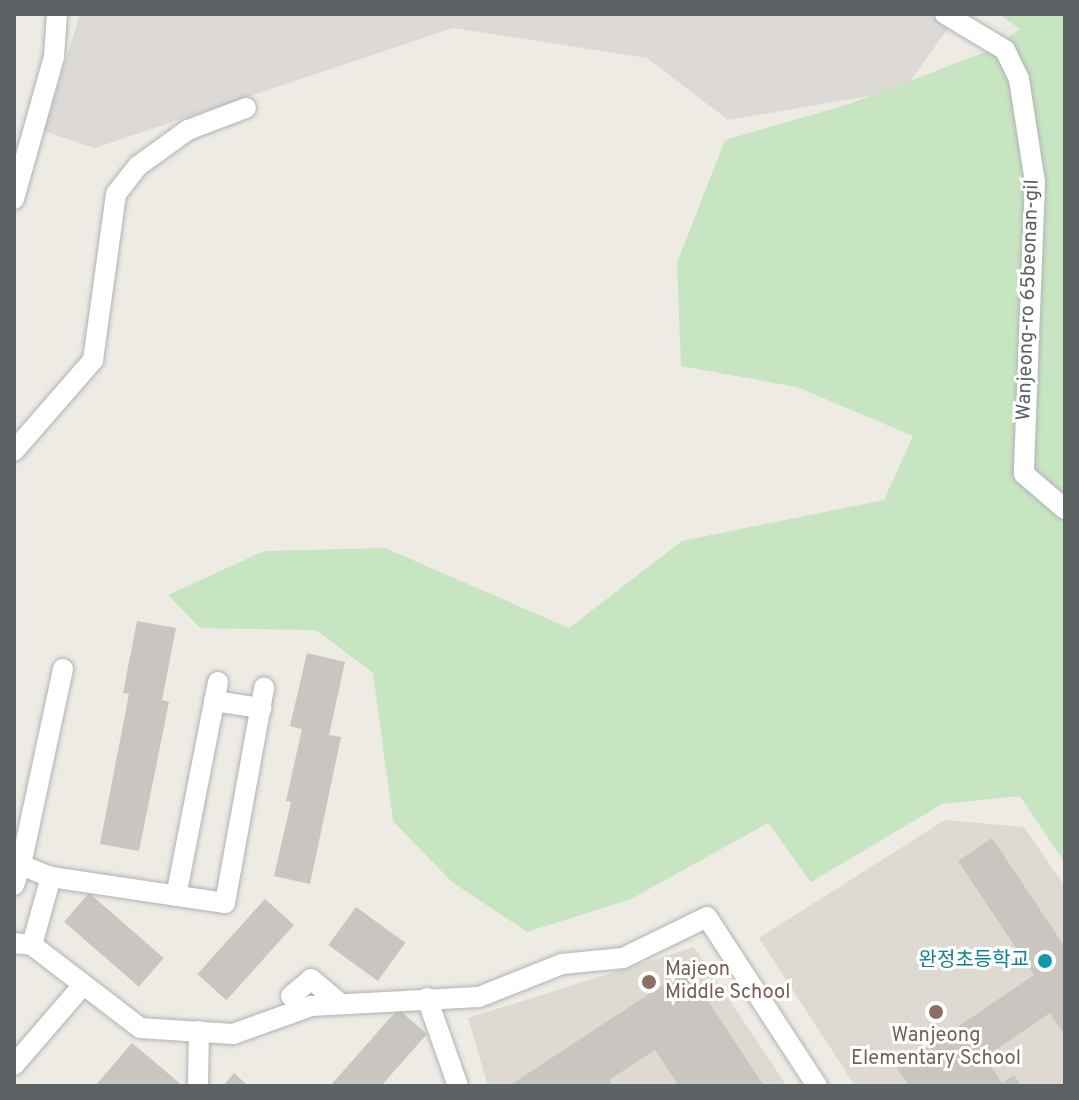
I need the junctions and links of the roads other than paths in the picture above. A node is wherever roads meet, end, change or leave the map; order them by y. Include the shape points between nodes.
1 (57, 14) edge
2 (945, 14) edge
3 (246, 108) dead end
4 (18, 168) edge
5 (14, 199) edge
6 (14, 451) edge
7 (1065, 509) edge
8 (63, 669) dead end
9 (21, 865) junction
10 (51, 877) junction
11 (14, 885) edge
12 (176, 896) junction
13 (23, 944) edge
14 (83, 985) junction
15 (291, 996) dead end
16 (427, 998) junction
17 (341, 1004) junction
18 (199, 1031) junction
19 (14, 1065) edge
20 (459, 1085) edge
21 (198, 1086) edge
22 (817, 1086) edge

1 - 4 street via 54,57
2 - 7 street, Wanjeong-ro 65beonan-gil via 1005,50 1019,79 1035,182 1024,474
3 - 6 street via 188,130 138,166 116,194 93,360
4 - 5 street
8 - 9 street
9 - 10 street
9 - 11 street
10 - 12 street
10 - 13 street
12 - 12 street via 225,903 262,698 216,692
13 - 14 street
14 - 18 street via 140,1028
14 - 19 street
15 - 17 street via 311,979
16 - 17 street
16 - 20 street
16 - 22 street via 479,997 562,964 623,958 707,917
17 - 18 street via 311,1006 233,1034
18 - 21 street

